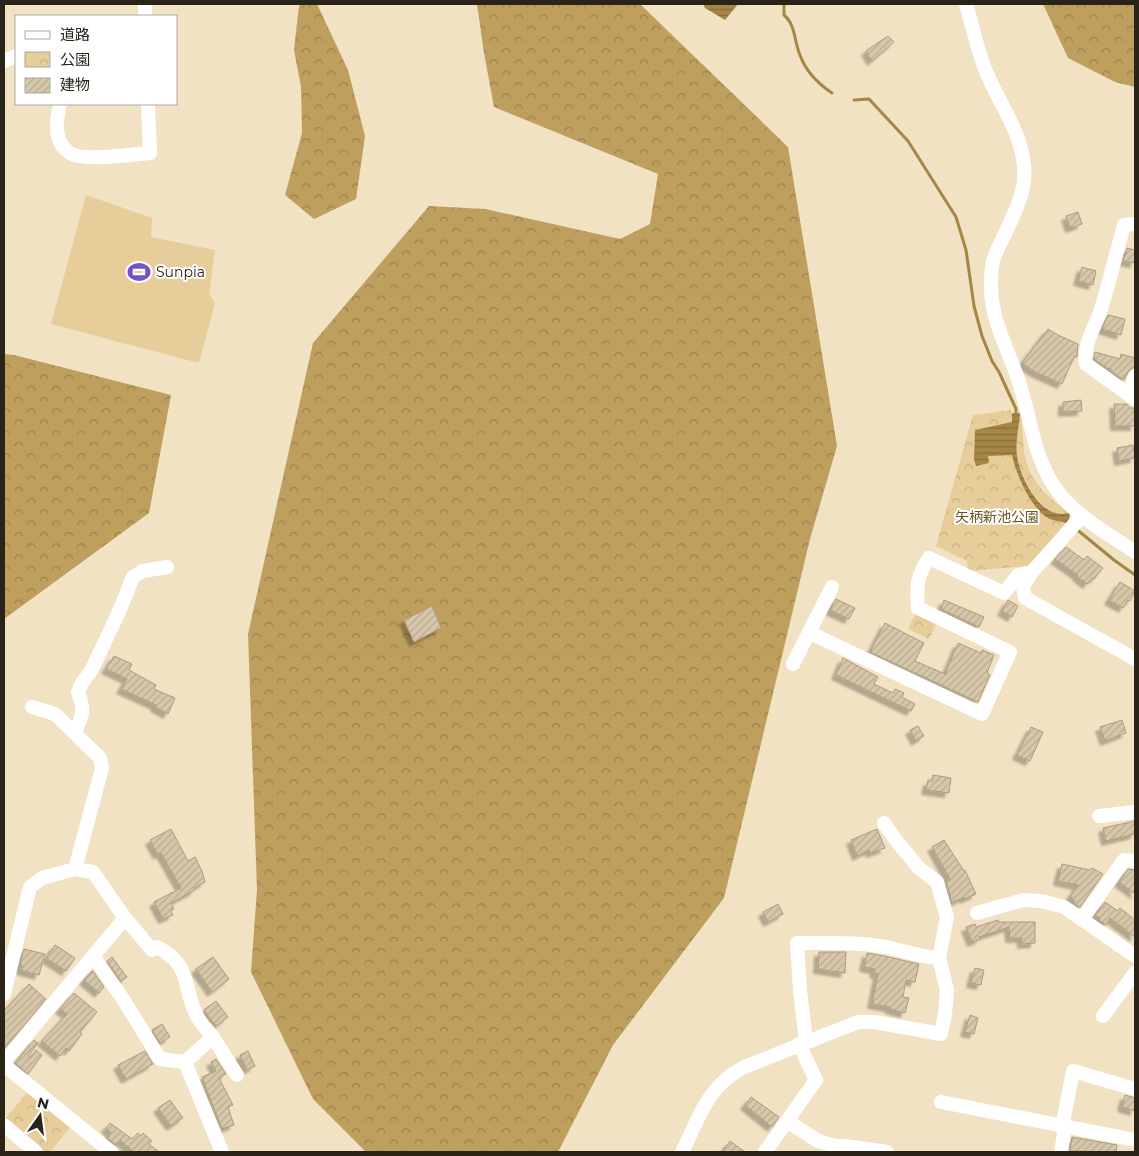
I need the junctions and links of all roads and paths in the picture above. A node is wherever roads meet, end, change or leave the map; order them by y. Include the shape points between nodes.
1 (966, 4) edge
2 (60, 105) edge
3 (148, 105) edge
4 (1135, 224) edge
5 (1135, 376) edge
6 (1132, 397) edge
7 (1077, 522) junction
8 (1135, 552) edge
9 (167, 567) dead end
10 (1032, 572) junction
11 (832, 587) dead end
12 (810, 633) junction
13 (1135, 659) edge
14 (793, 664) dead end
15 (32, 707) dead end
16 (74, 733) junction
17 (1135, 812) edge
18 (1099, 816) dead end
19 (884, 823) dead end
20 (1135, 861) edge
21 (75, 869) junction
22 (977, 913) dead end
23 (125, 918) junction
24 (1082, 919) junction
25 (93, 956) junction
26 (1135, 956) edge
27 (939, 958) junction
28 (1135, 973) edge
29 (4, 994) edge
30 (1103, 1016) dead end
31 (214, 1037) junction
32 (803, 1043) junction
33 (185, 1062) junction
34 (4, 1064) edge
35 (237, 1075) dead end
36 (1135, 1089) edge
37 (941, 1102) dead end
38 (787, 1121) junction
39 (4, 1125) edge
40 (1064, 1127) junction
41 (1135, 1140) edge
42 (834, 1149) edge
43 (36, 1152) edge
44 (111, 1152) edge
45 (222, 1152) edge
46 (682, 1152) edge
47 (765, 1152) edge
48 (887, 1152) edge
49 (1061, 1152) edge

1 - 7 street via 985,69 1015,128 1025,168 1018,206 992,263 994,315 1018,382 1040,462
2 - 3 street via 56,134 61,144 71,154 93,158 150,153
4 - 6 street via 1124,225 1085,357 1086,364
5 - 6 street
7 - 8 street
7 - 10 street
9 - 16 street via 142,571 133,577 91,671 78,692 82,716
10 - 12 street via 1018,575 1004,593 929,558 921,568 916,588 918,608 1010,652 982,714
10 - 13 street via 1023,586 1025,598
11 - 12 street
12 - 14 street
15 - 16 street via 55,714
16 - 21 street via 100,758 102,768
17 - 18 street
19 - 27 street via 918,868 937,882 947,917
20 - 24 street via 1124,860
21 - 23 street via 93,872
21 - 29 street via 42,878 30,887
22 - 24 street via 1023,900 1042,901 1064,907
23 - 25 street
23 - 31 street via 152,950 157,947 170,954 183,970 192,1005
24 - 26 street
25 - 33 street via 160,1059
25 - 34 street
27 - 32 street via 947,990 941,1034 858,1022
27 - 32 street via 878,947 797,943
28 - 30 street
31 - 33 street
31 - 35 street
32 - 38 street via 816,1080
32 - 46 street via 729,1075 701,1110
33 - 45 street
34 - 44 street
36 - 40 street via 1073,1071
37 - 40 street
38 - 42 street
38 - 47 street
39 - 43 street
40 - 41 street
40 - 49 street
42 - 48 street via 845,1146

